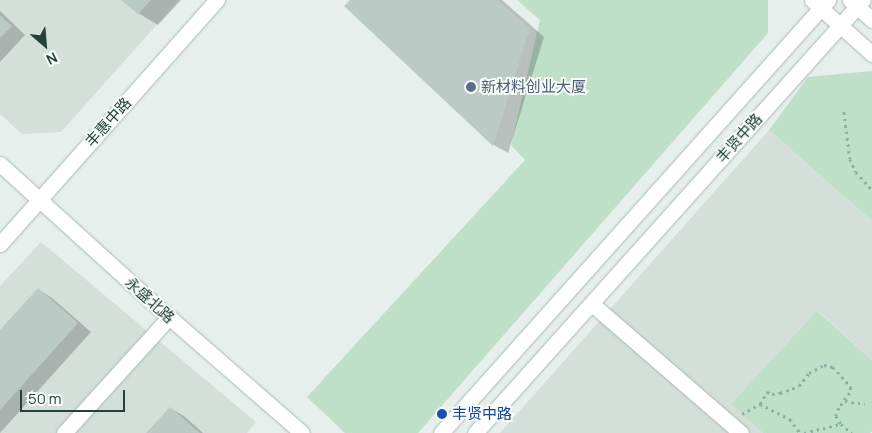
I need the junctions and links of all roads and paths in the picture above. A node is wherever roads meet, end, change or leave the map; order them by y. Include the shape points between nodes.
1 (217, 0) edge
2 (856, 2) edge
3 (820, 3) edge
4 (872, 20) edge
5 (840, 25) junction
6 (872, 54) edge
7 (844, 112) dead end
8 (0, 164) edge
9 (872, 190) edge
10 (39, 200) junction
11 (0, 244) edge
12 (592, 304) junction
13 (169, 317) junction
14 (845, 401) junction
15 (760, 404) junction
16 (865, 404) dead end
17 (742, 414) dead end
18 (841, 424) junction
19 (64, 433) edge
20 (302, 433) edge
21 (441, 433) edge
22 (475, 433) edge
23 (741, 433) edge
24 (800, 433) edge
25 (804, 433) edge
26 (852, 433) edge

1 - 10 street, 丰惠中路
2 - 4 street
2 - 5 street, 丰贤中路
3 - 5 street
3 - 21 street, 丰贤中路
5 - 6 street
5 - 12 street, 丰贤中路
7 - 9 path via 850,159 856,172
8 - 10 street, 永盛北路
10 - 11 street, 丰惠中路
10 - 13 street, 永盛北路
12 - 22 street, 丰贤中路
12 - 23 street
13 - 19 street
13 - 20 street, 永盛北路
14 - 15 path via 851,387 833,367 824,365 809,373 799,386 780,393 767,392
14 - 16 path
14 - 18 path via 836,416
15 - 17 path
15 - 24 path via 790,419
18 - 25 path
18 - 26 path

